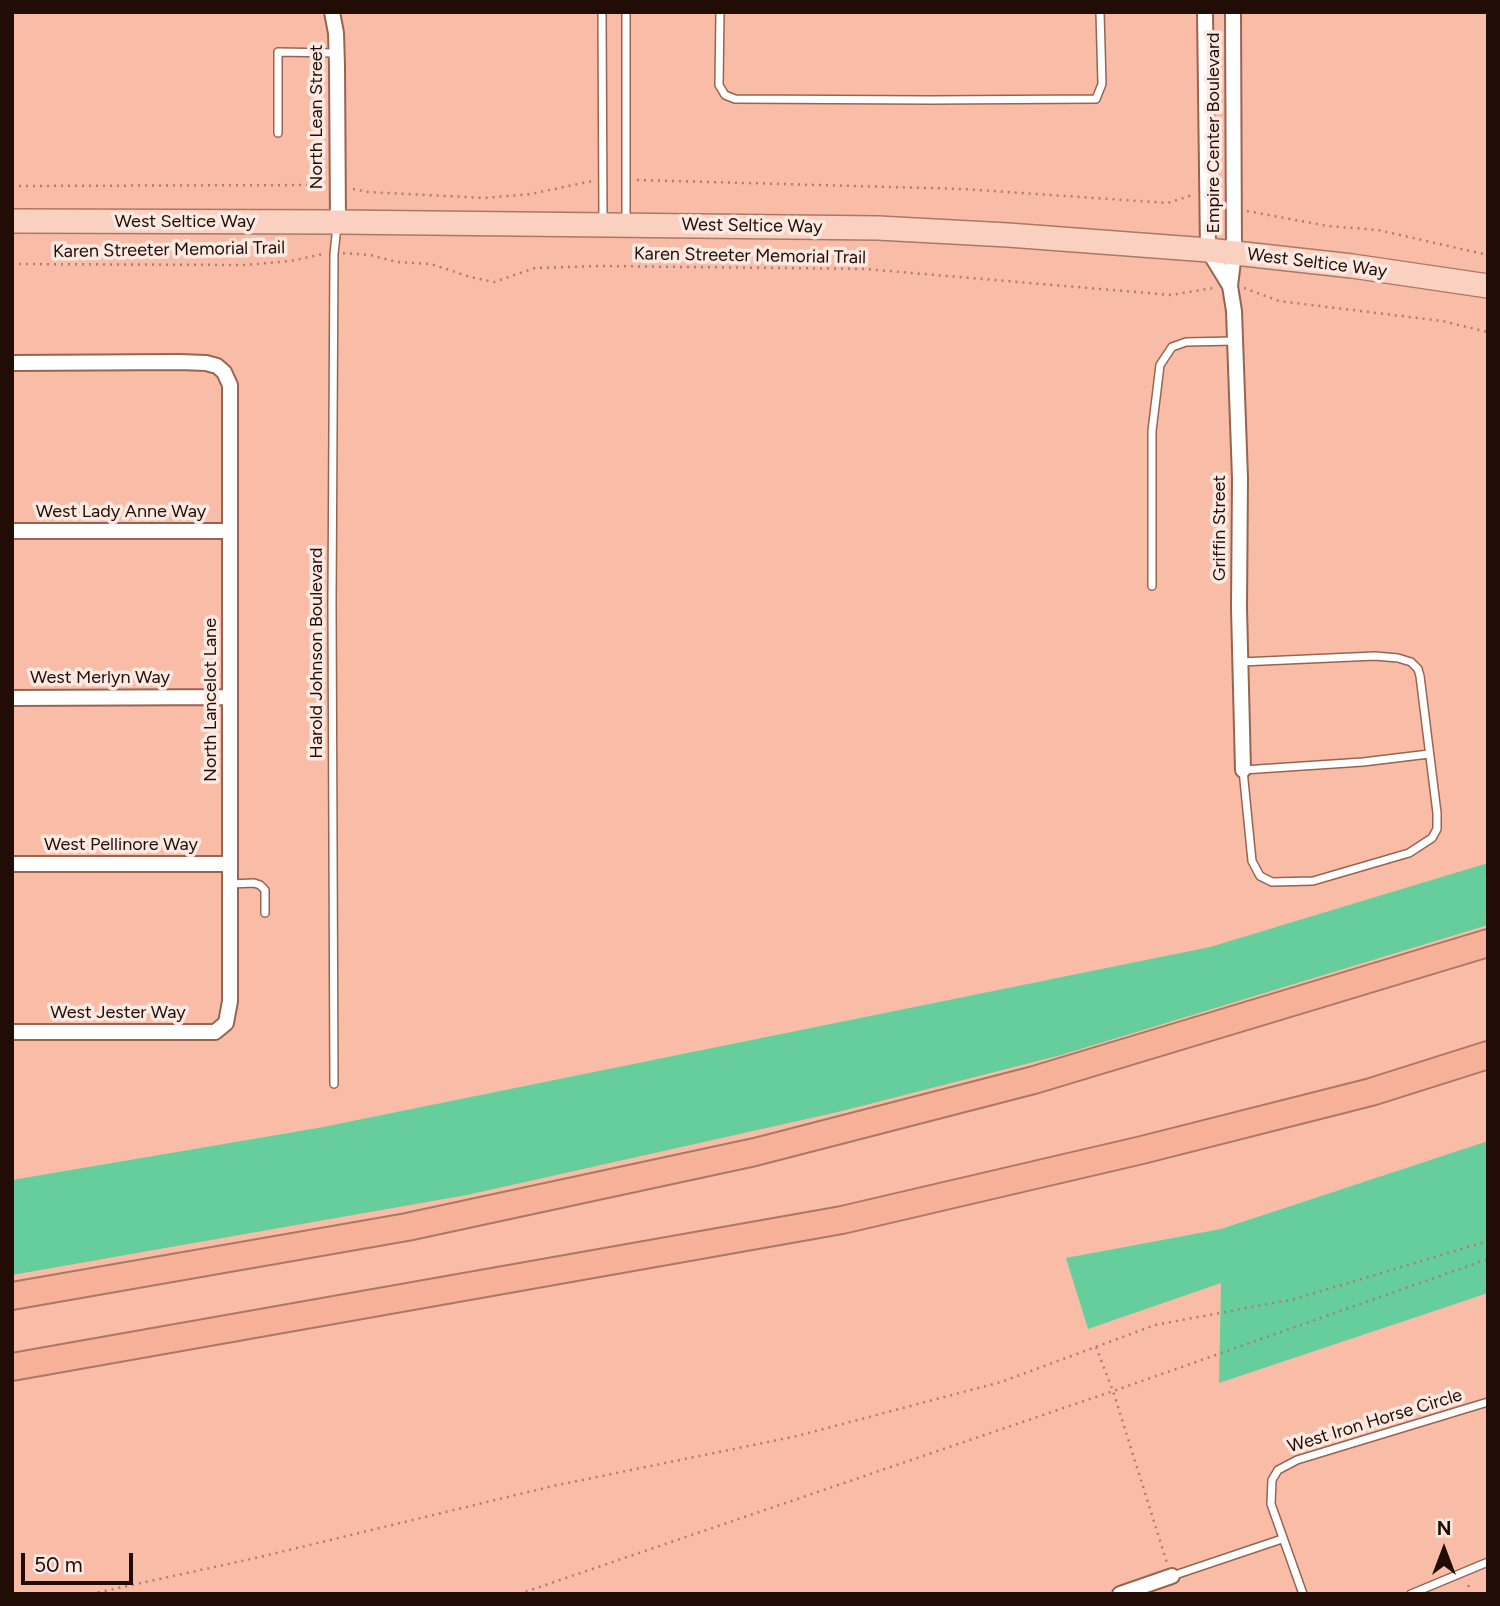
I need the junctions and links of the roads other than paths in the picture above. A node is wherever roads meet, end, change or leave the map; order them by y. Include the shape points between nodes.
1 (332, 12) edge
2 (602, 12) edge
3 (626, 12) edge
4 (720, 12) edge
5 (1100, 12) edge
6 (1205, 12) edge
7 (1233, 12) edge
8 (336, 52) junction
9 (278, 133) dead end
10 (1207, 164) junction
11 (1234, 164) junction
12 (12, 221) edge
13 (338, 222) junction
14 (603, 225) junction
15 (626, 225) junction
16 (1208, 250) junction
17 (1234, 253) junction
18 (1230, 286) junction
19 (1488, 286) edge
20 (1235, 341) junction
21 (12, 363) edge
22 (12, 531) edge
23 (230, 531) junction
24 (1152, 586) dead end
25 (1240, 662) junction
26 (230, 696) junction
27 (12, 698) edge
28 (1429, 754) junction
29 (1243, 770) junction
30 (12, 864) edge
31 (230, 864) junction
32 (230, 884) junction
33 (265, 913) dead end
34 (1488, 943) edge
35 (223, 1028) joint
36 (12, 1032) edge
37 (1488, 1055) edge
38 (334, 1084) dead end
39 (12, 1296) edge
40 (12, 1367) edge
41 (1488, 1402) edge
42 (1282, 1538) junction
43 (1488, 1562) edge
44 (1171, 1576) joint
45 (1120, 1594) edge
46 (1303, 1594) edge
47 (1411, 1594) edge

1 - 8 street, North Lean Street
2 - 14 lane
3 - 15 lane
4 - 5 lane via 719,85 725,95 735,99 970,100 1096,99 1101,84
6 - 10 street, Empire Center Boulevard
7 - 11 street, Empire Center Boulevard
8 - 9 lane via 278,52
8 - 13 street, North Lean Street
10 - 11 street
10 - 16 street, Empire Center Boulevard
11 - 17 street, Empire Center Boulevard
12 - 13 main road, West Seltice Way
13 - 14 main road, West Seltice Way
13 - 38 lane, Harold Johnson Boulevard via 332,588
14 - 15 main road, West Seltice Way
15 - 16 main road, West Seltice Way via 878,228
16 - 17 main road, West Seltice Way
16 - 18 street, Griffin Street
17 - 18 street, Griffin Street
17 - 19 main road, West Seltice Way
18 - 20 street, Griffin Street
20 - 24 lane via 1186,342 1172,347 1160,365 1152,430
20 - 25 street, Griffin Street
21 - 23 street, North Lancelot Lane via 217,366 230,385
22 - 23 street, West Lady Anne Way
23 - 26 street, North Lancelot Lane
25 - 28 lane via 1375,656 1411,662 1420,676
25 - 29 street, Griffin Street
26 - 27 street, West Merlyn Way
26 - 31 street, North Lancelot Lane
28 - 29 lane
28 - 29 lane via 1437,829 1432,838 1409,853 1313,881 1272,882 1260,876 1252,861
30 - 31 street, West Pellinore Way
31 - 32 street, North Lancelot Lane
32 - 33 lane via 260,885 265,890
32 - 35 street, North Lancelot Lane via 230,1001
34 - 39 highway via 1034,1080 755,1152 407,1227
35 - 36 street, West Jester Way via 215,1032
37 - 40 highway via 1358,1095 842,1220
41 - 42 lane, West Iron Horse Circle via 1278,1470 1270,1489
42 - 44 lane
42 - 46 lane, West Iron Horse Circle
43 - 47 lane
44 - 45 street

